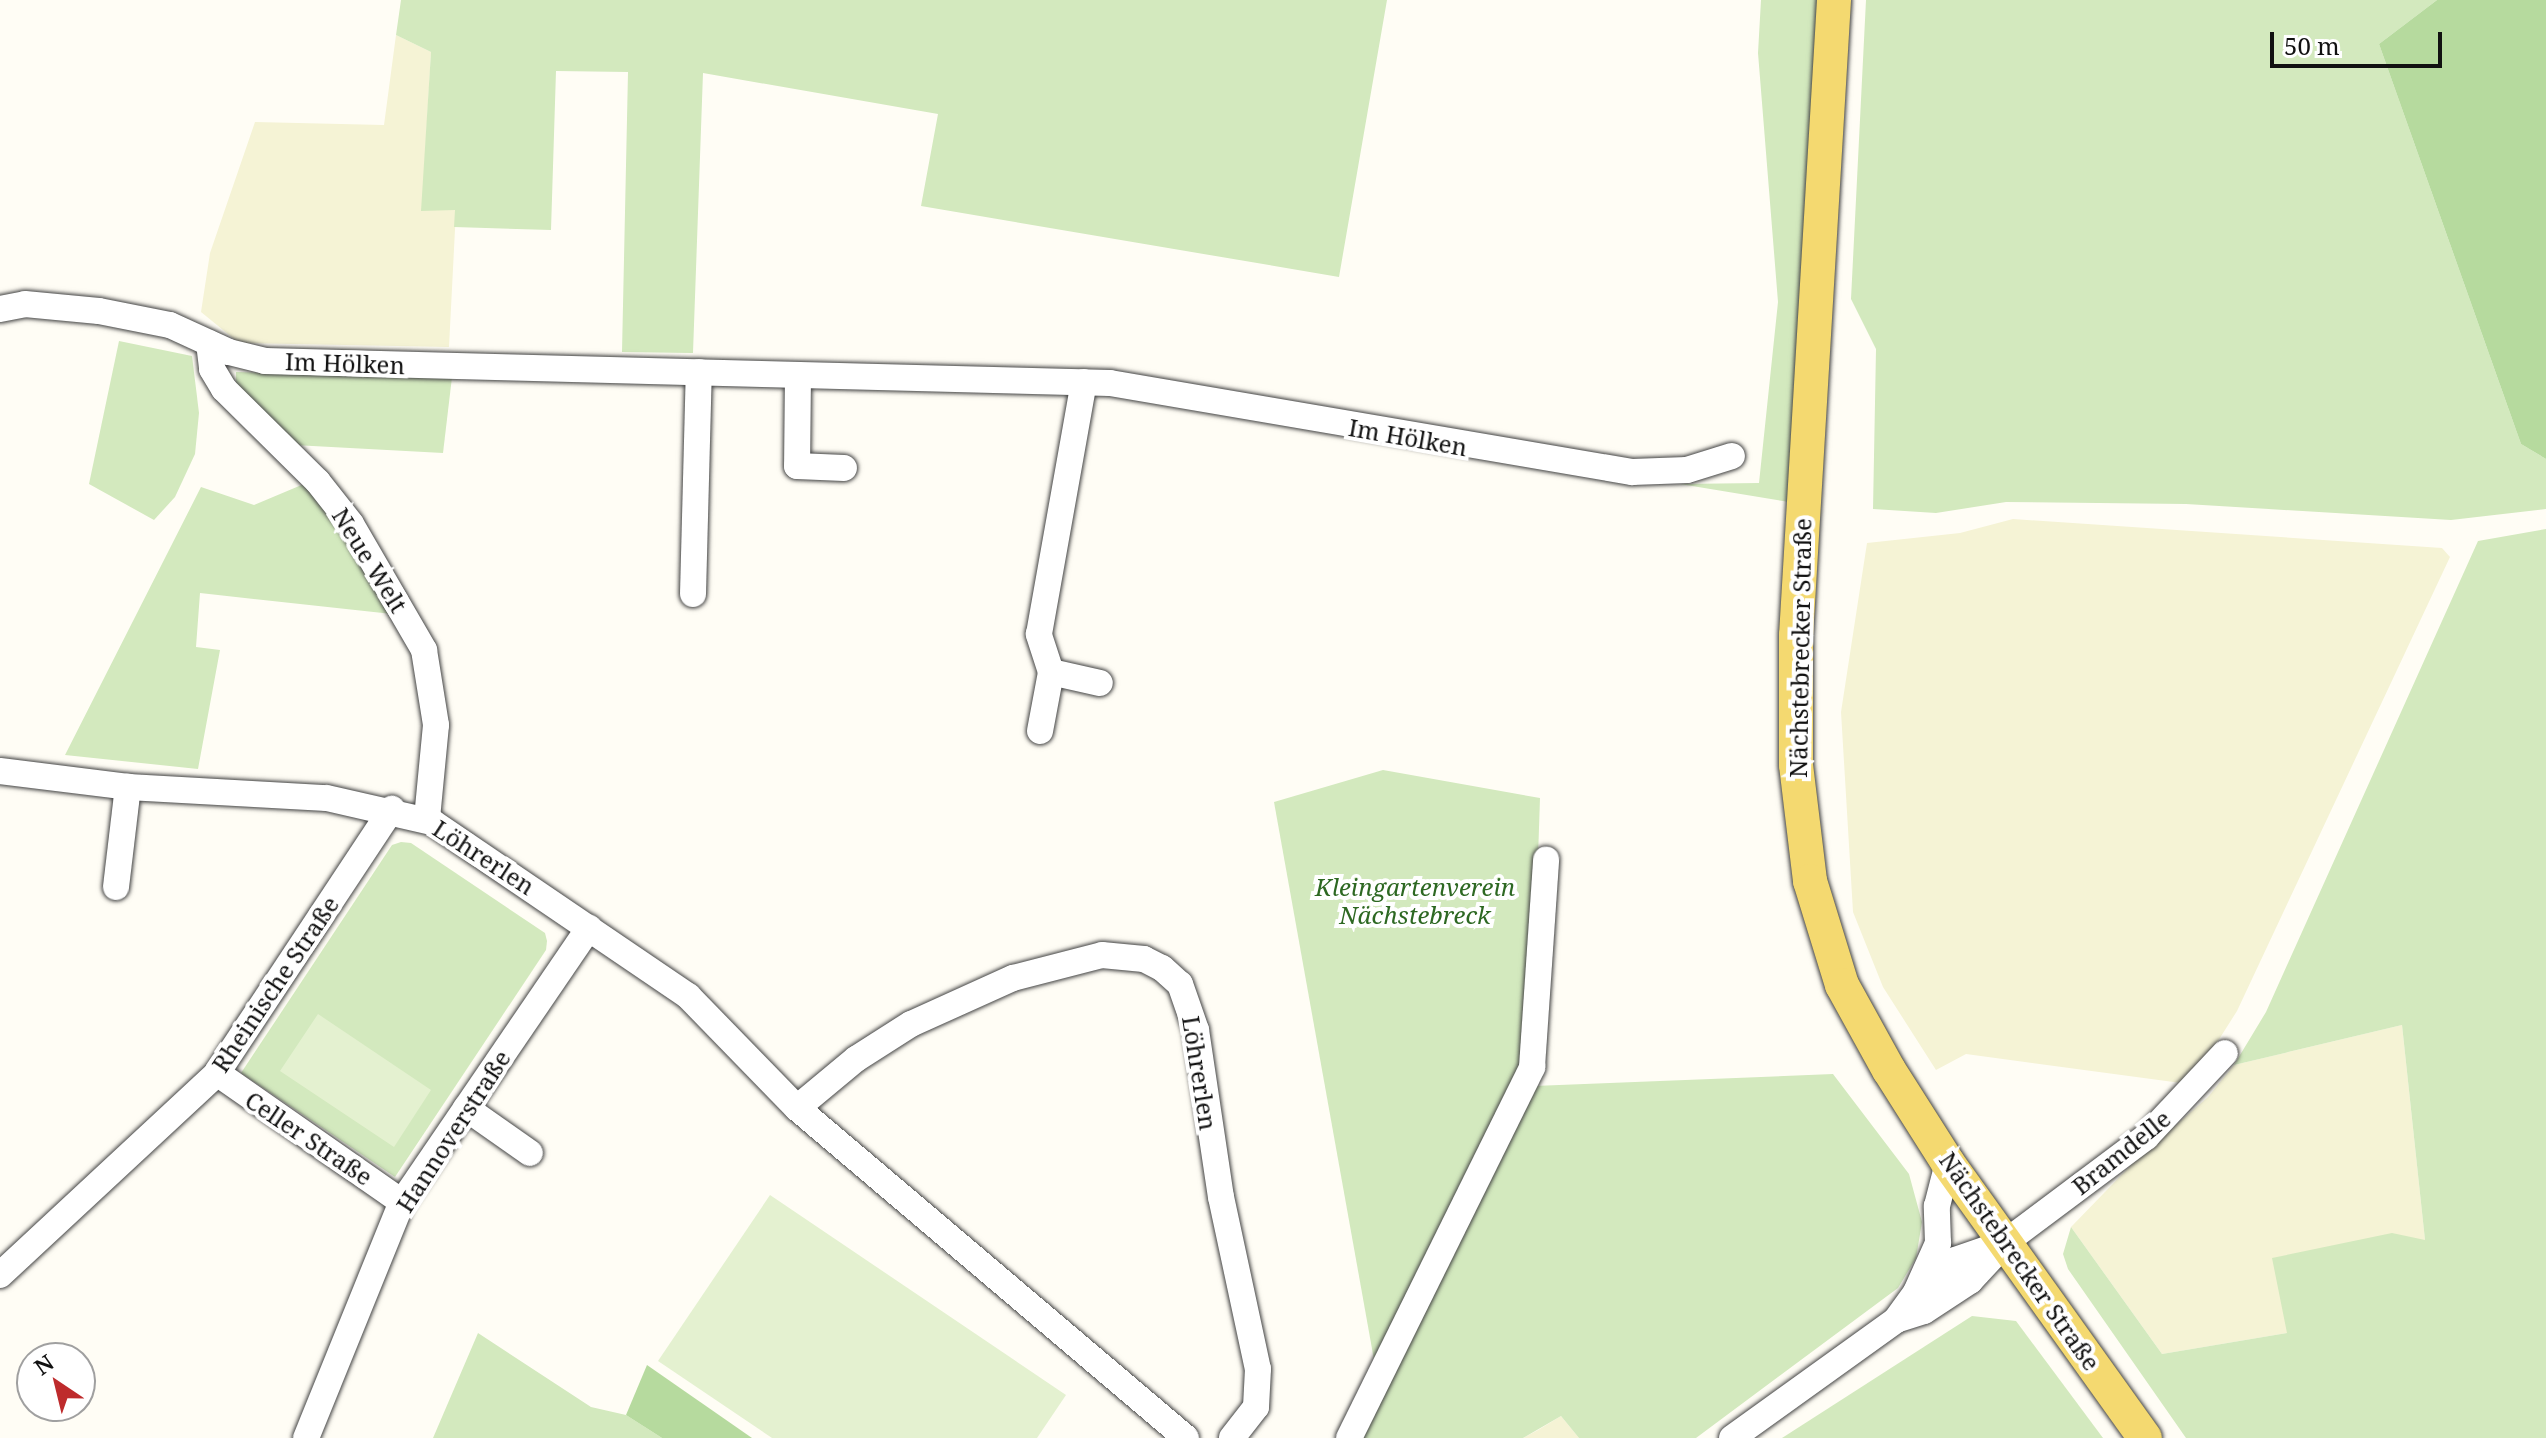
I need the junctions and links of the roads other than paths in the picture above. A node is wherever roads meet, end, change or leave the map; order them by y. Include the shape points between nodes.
1 (1834, 0) edge
2 (0, 309) edge
3 (209, 343) junction
4 (699, 372) junction
5 (798, 375) junction
6 (1084, 382) junction
7 (1732, 456) dead end
8 (844, 468) dead end
9 (693, 594) dead end
10 (1051, 672) junction
11 (1100, 683) dead end
12 (1040, 731) dead end
13 (0, 771) edge
14 (128, 787) junction
15 (392, 809) junction
16 (427, 819) junction
17 (1546, 859) dead end
18 (116, 887) dead end
19 (589, 928) junction
20 (2225, 1053) dead end
21 (217, 1073) junction
22 (466, 1108) junction
23 (797, 1108) junction
24 (530, 1153) dead end
25 (1948, 1163) junction
26 (402, 1202) junction
27 (2007, 1241) junction
28 (0, 1275) edge
29 (1916, 1292) junction
30 (1896, 1320) junction
31 (306, 1438) edge
32 (1186, 1438) edge
33 (1232, 1438) edge
34 (1349, 1438) edge
35 (1732, 1438) edge
36 (2145, 1438) edge

1 - 25 main road, Nächstebrecker Straße via 1802,533 1794,731 1799,823 1810,881 1842,985
2 - 3 street, Im Hölken via 25,304 99,311 170,325
3 - 4 street, Im Hölken via 265,361
3 - 16 street, Neue Welt via 212,369 224,389 318,482 351,524 424,650 436,725
4 - 5 street, Im Hölken
4 - 9 street
5 - 6 street, Im Hölken
5 - 8 street via 797,466
6 - 7 street, Im Hölken via 1632,472 1687,470
6 - 10 street via 1039,634
10 - 11 street
10 - 12 street
13 - 14 street, Löhrerlen
14 - 15 street, Löhrerlen via 327,798
14 - 18 street
15 - 16 street, Löhrerlen
15 - 21 street, Rheinische Straße
16 - 19 street, Löhrerlen
17 - 34 street via 1532,1067
19 - 22 street, Hannoverstraße
19 - 23 street, Löhrerlen via 688,996
20 - 27 street, Bramdelle via 2146,1137
21 - 26 street, Celler Straße
21 - 28 street, Rheinische Straße
22 - 24 street
22 - 26 street, Hannoverstraße
23 - 32 street, Löhrerlen
23 - 33 street, Löhrerlen via 856,1059 911,1024 1013,978 1102,955 1144,959 1162,968 1180,984 1196,1030 1221,1197 1258,1369 1256,1407
25 - 27 main road, Nächstebrecker Straße
25 - 29 street, Bramdelle via 1937,1206 1938,1243
26 - 31 street, Hannoverstraße
27 - 29 street, Bramdelle via 1955,1260
27 - 30 street, Bramdelle via 1970,1281 1924,1311
27 - 36 main road, Nächstebrecker Straße
29 - 30 street, Bramdelle
30 - 35 street, Bramdelle

